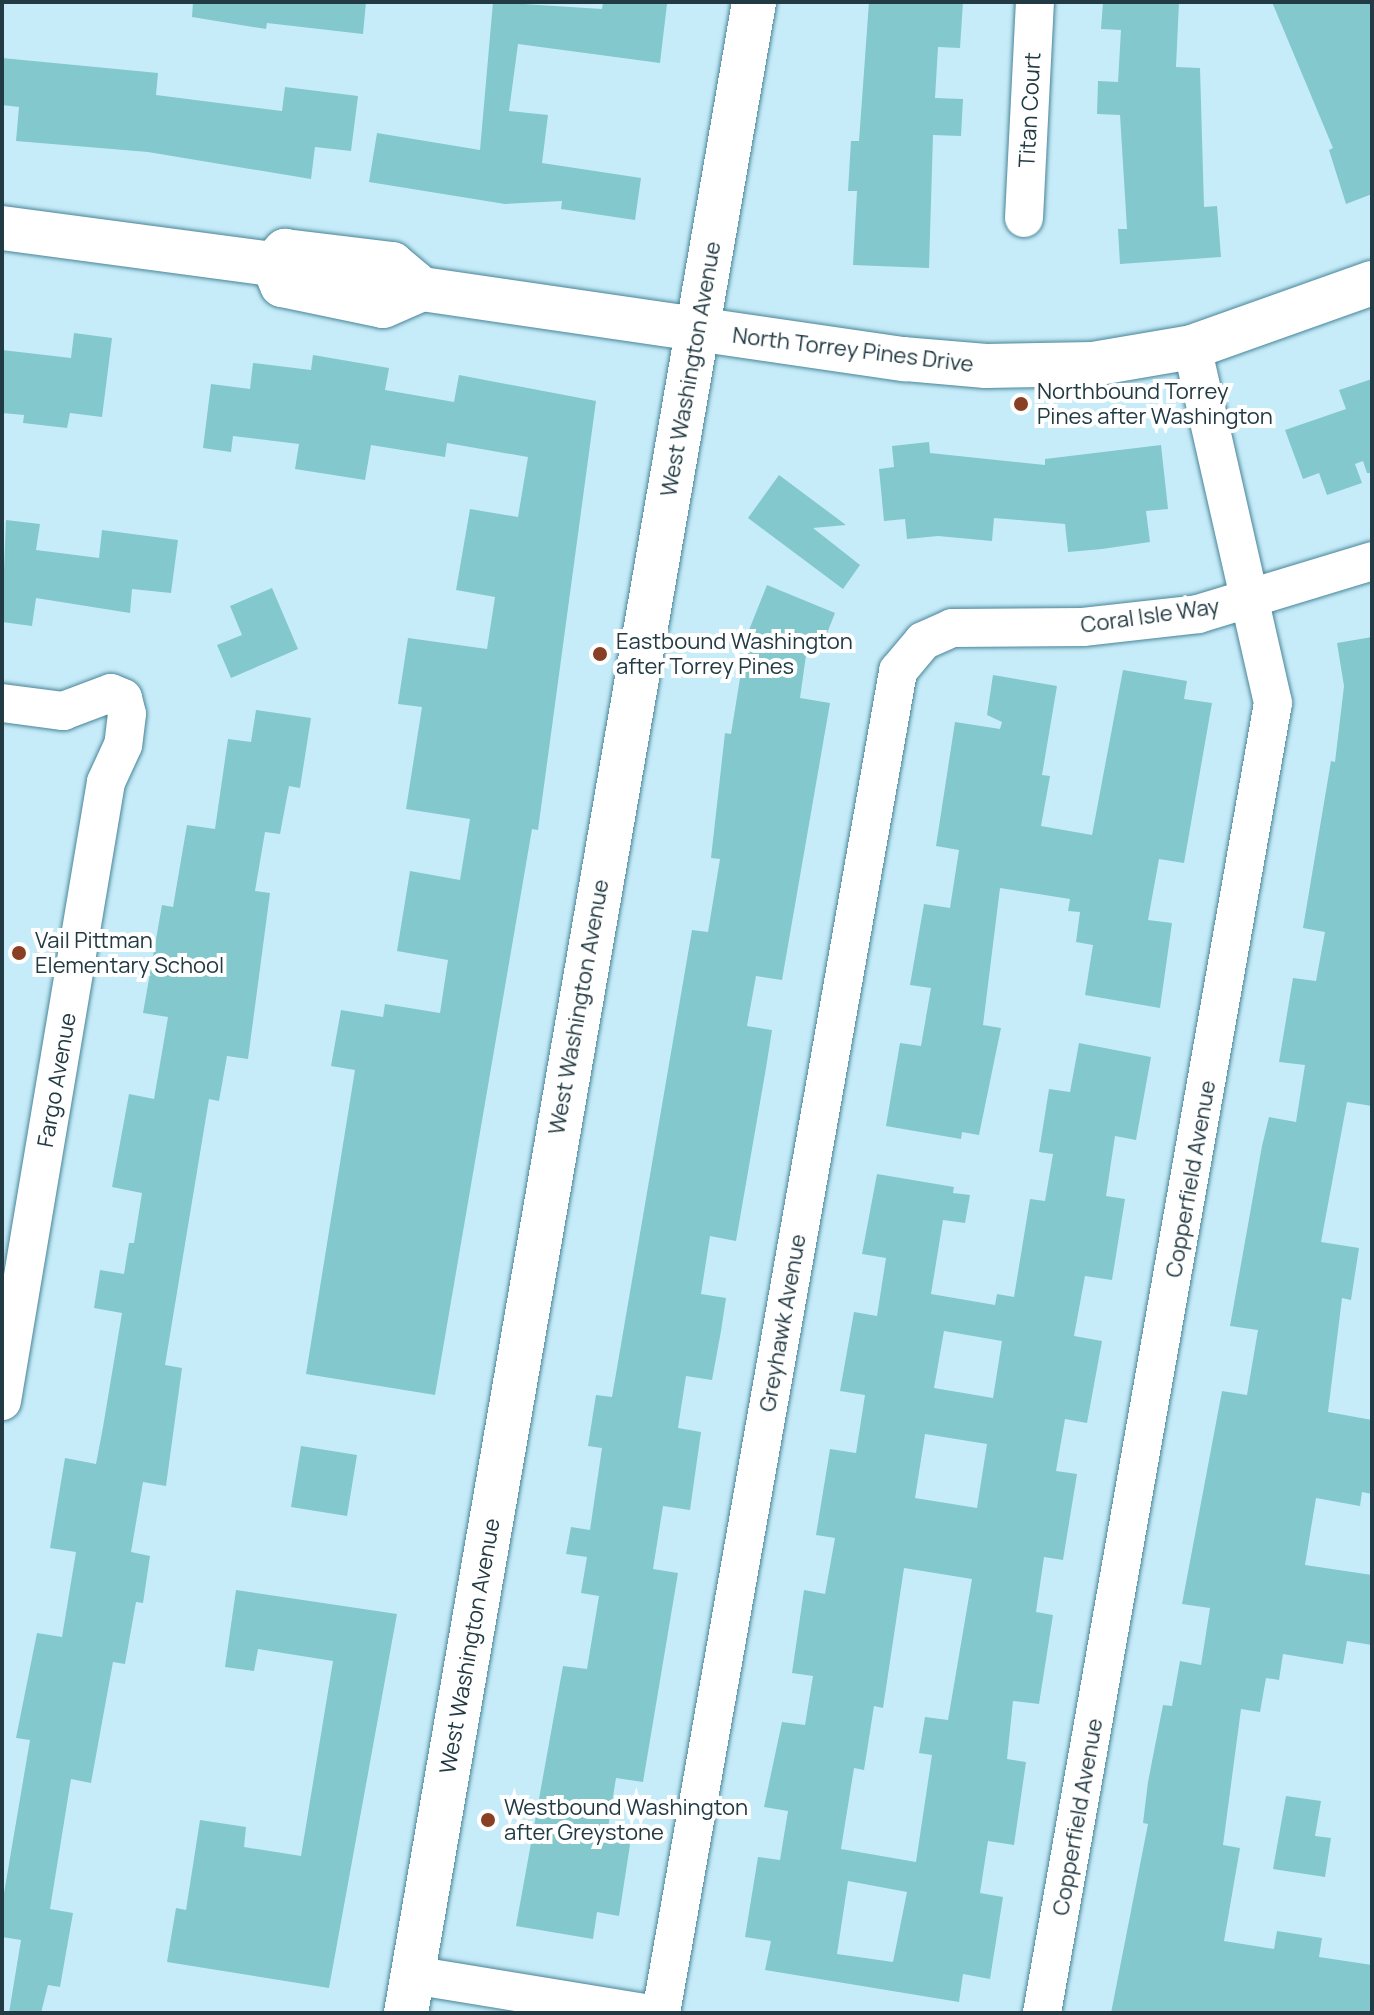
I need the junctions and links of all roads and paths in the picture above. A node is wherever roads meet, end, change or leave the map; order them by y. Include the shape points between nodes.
1 (754, 2) edge
2 (1035, 2) edge
3 (1024, 218) dead end
4 (2, 228) edge
5 (1372, 283) edge
6 (699, 331) junction
7 (1192, 347) junction
8 (1372, 561) edge
9 (1251, 599) junction
10 (923, 641) joint
11 (2, 703) edge
12 (2, 1401) edge
13 (410, 1994) edge
14 (644, 2013) edge
15 (661, 2013) edge
16 (1042, 2013) edge

1 - 6 main road, West Washington Avenue
2 - 3 street, Titan Court
4 - 6 main road, North Torrey Pines Drive via 273,264 285,251 392,264 422,289
5 - 7 main road, North Torrey Pines Drive
6 - 7 main road, North Torrey Pines Drive via 986,366 1093,364
6 - 13 main road, West Washington Avenue
7 - 9 street, Copperfield Avenue
8 - 9 street, Coral Isle Way
9 - 10 street, Coral Isle Way via 1198,614 1083,627 952,628
9 - 16 street, Copperfield Avenue via 1273,703
10 - 15 street, Greyhawk Avenue via 898,671
11 - 12 street, Fargo Avenue via 63,711 111,693 123,698 127,714 123,745 106,782
13 - 14 street

